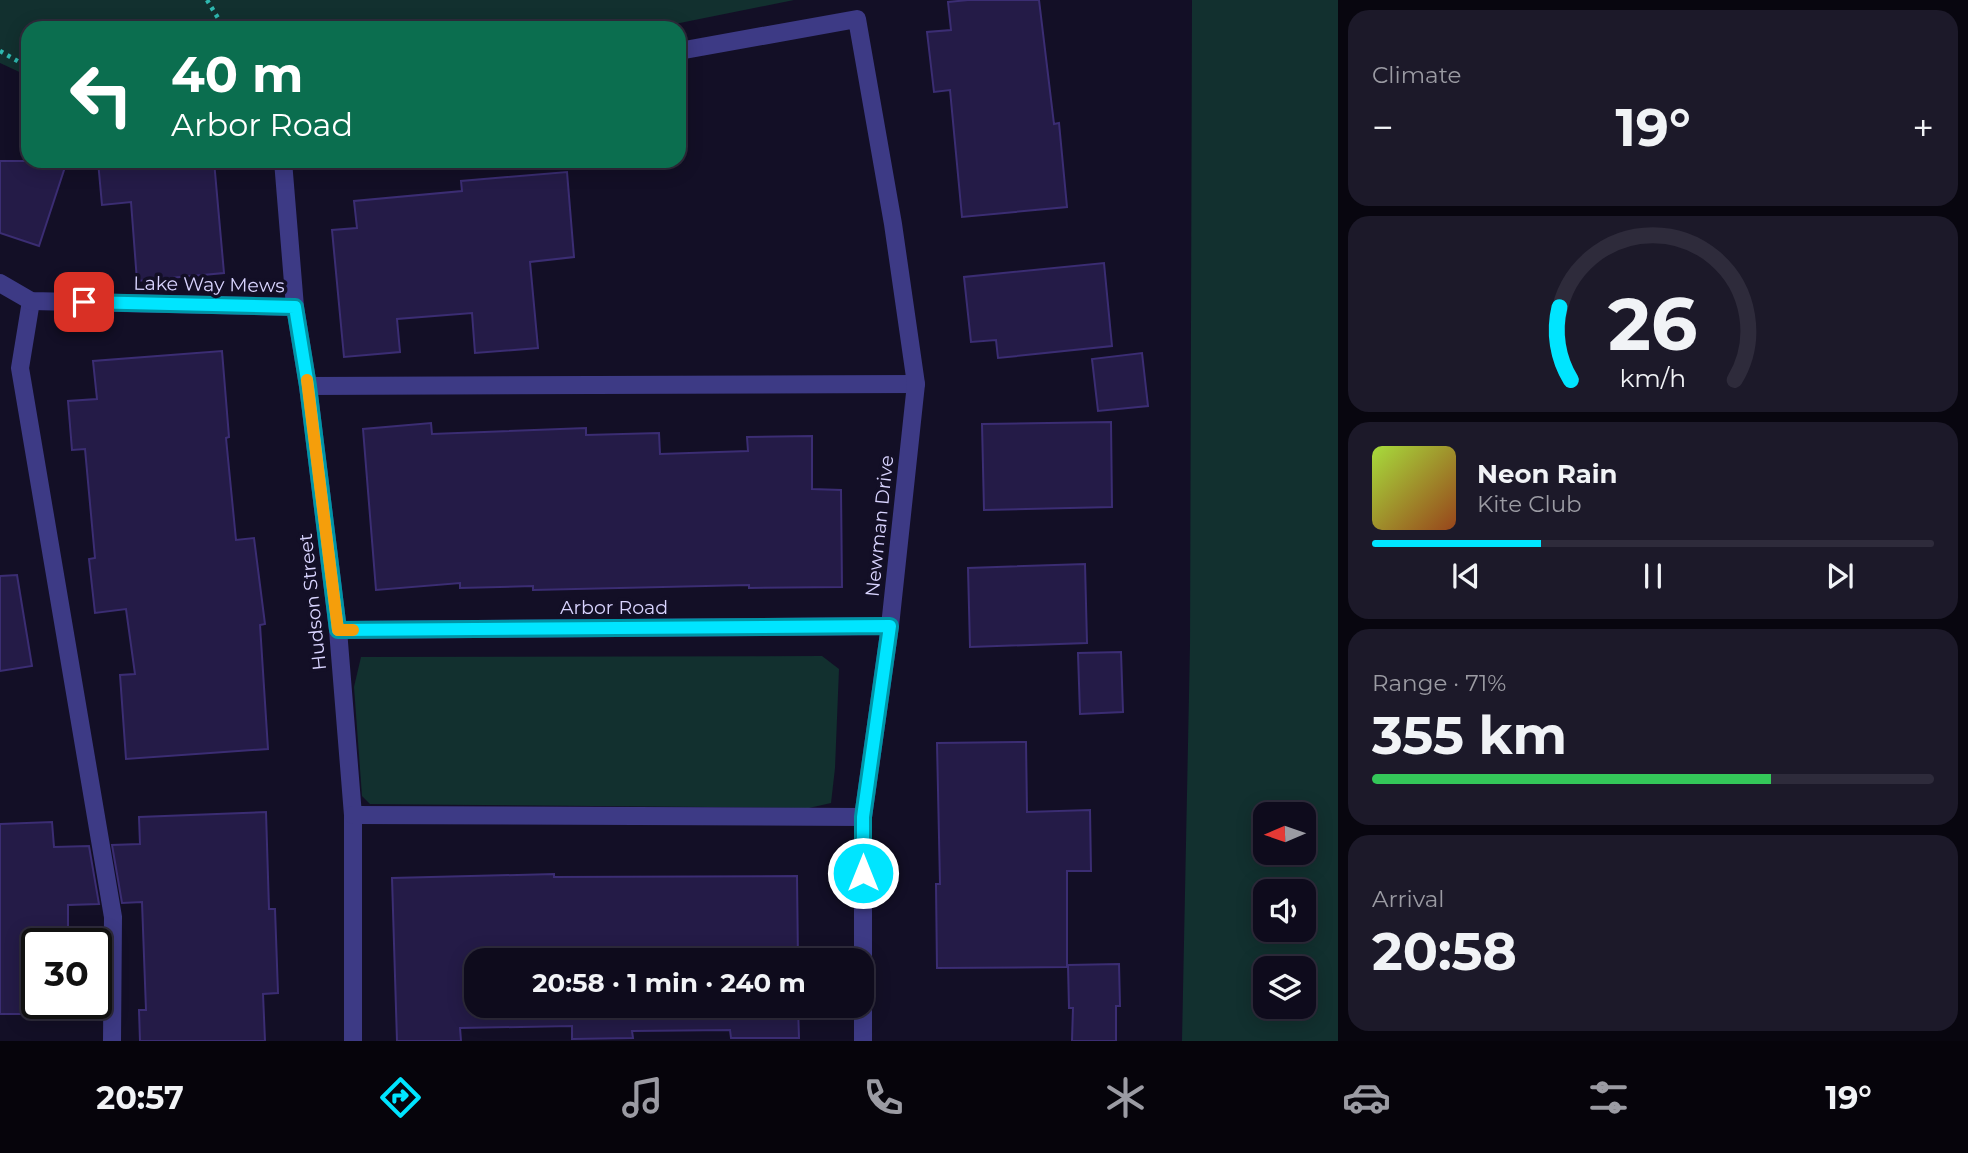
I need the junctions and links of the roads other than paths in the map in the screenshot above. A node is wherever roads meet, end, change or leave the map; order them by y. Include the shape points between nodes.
1 (686, 50) edge
2 (284, 168) edge
3 (0, 283) edge
4 (31, 301) junction
5 (295, 307) junction
6 (916, 384) junction
7 (308, 386) junction
8 (890, 626) junction
9 (338, 630) junction
10 (354, 815) junction
11 (863, 817) junction
12 (113, 1041) edge
13 (353, 1041) edge
14 (863, 1041) edge

1 - 6 street, Newman Drive via 857,19
2 - 5 street, Hudson Street
3 - 4 street, Lake Way Mews
4 - 5 street, Lake Way Mews
4 - 12 street via 20,368 113,917
5 - 7 street, Hudson Street
6 - 7 street
6 - 8 street, Newman Drive
7 - 9 street, Hudson Street
8 - 9 street, Arbor Road
8 - 11 street, Newman Drive
9 - 10 street, Hudson Street
10 - 11 street
10 - 13 street, Hudson Street
11 - 14 street, Newman Drive

